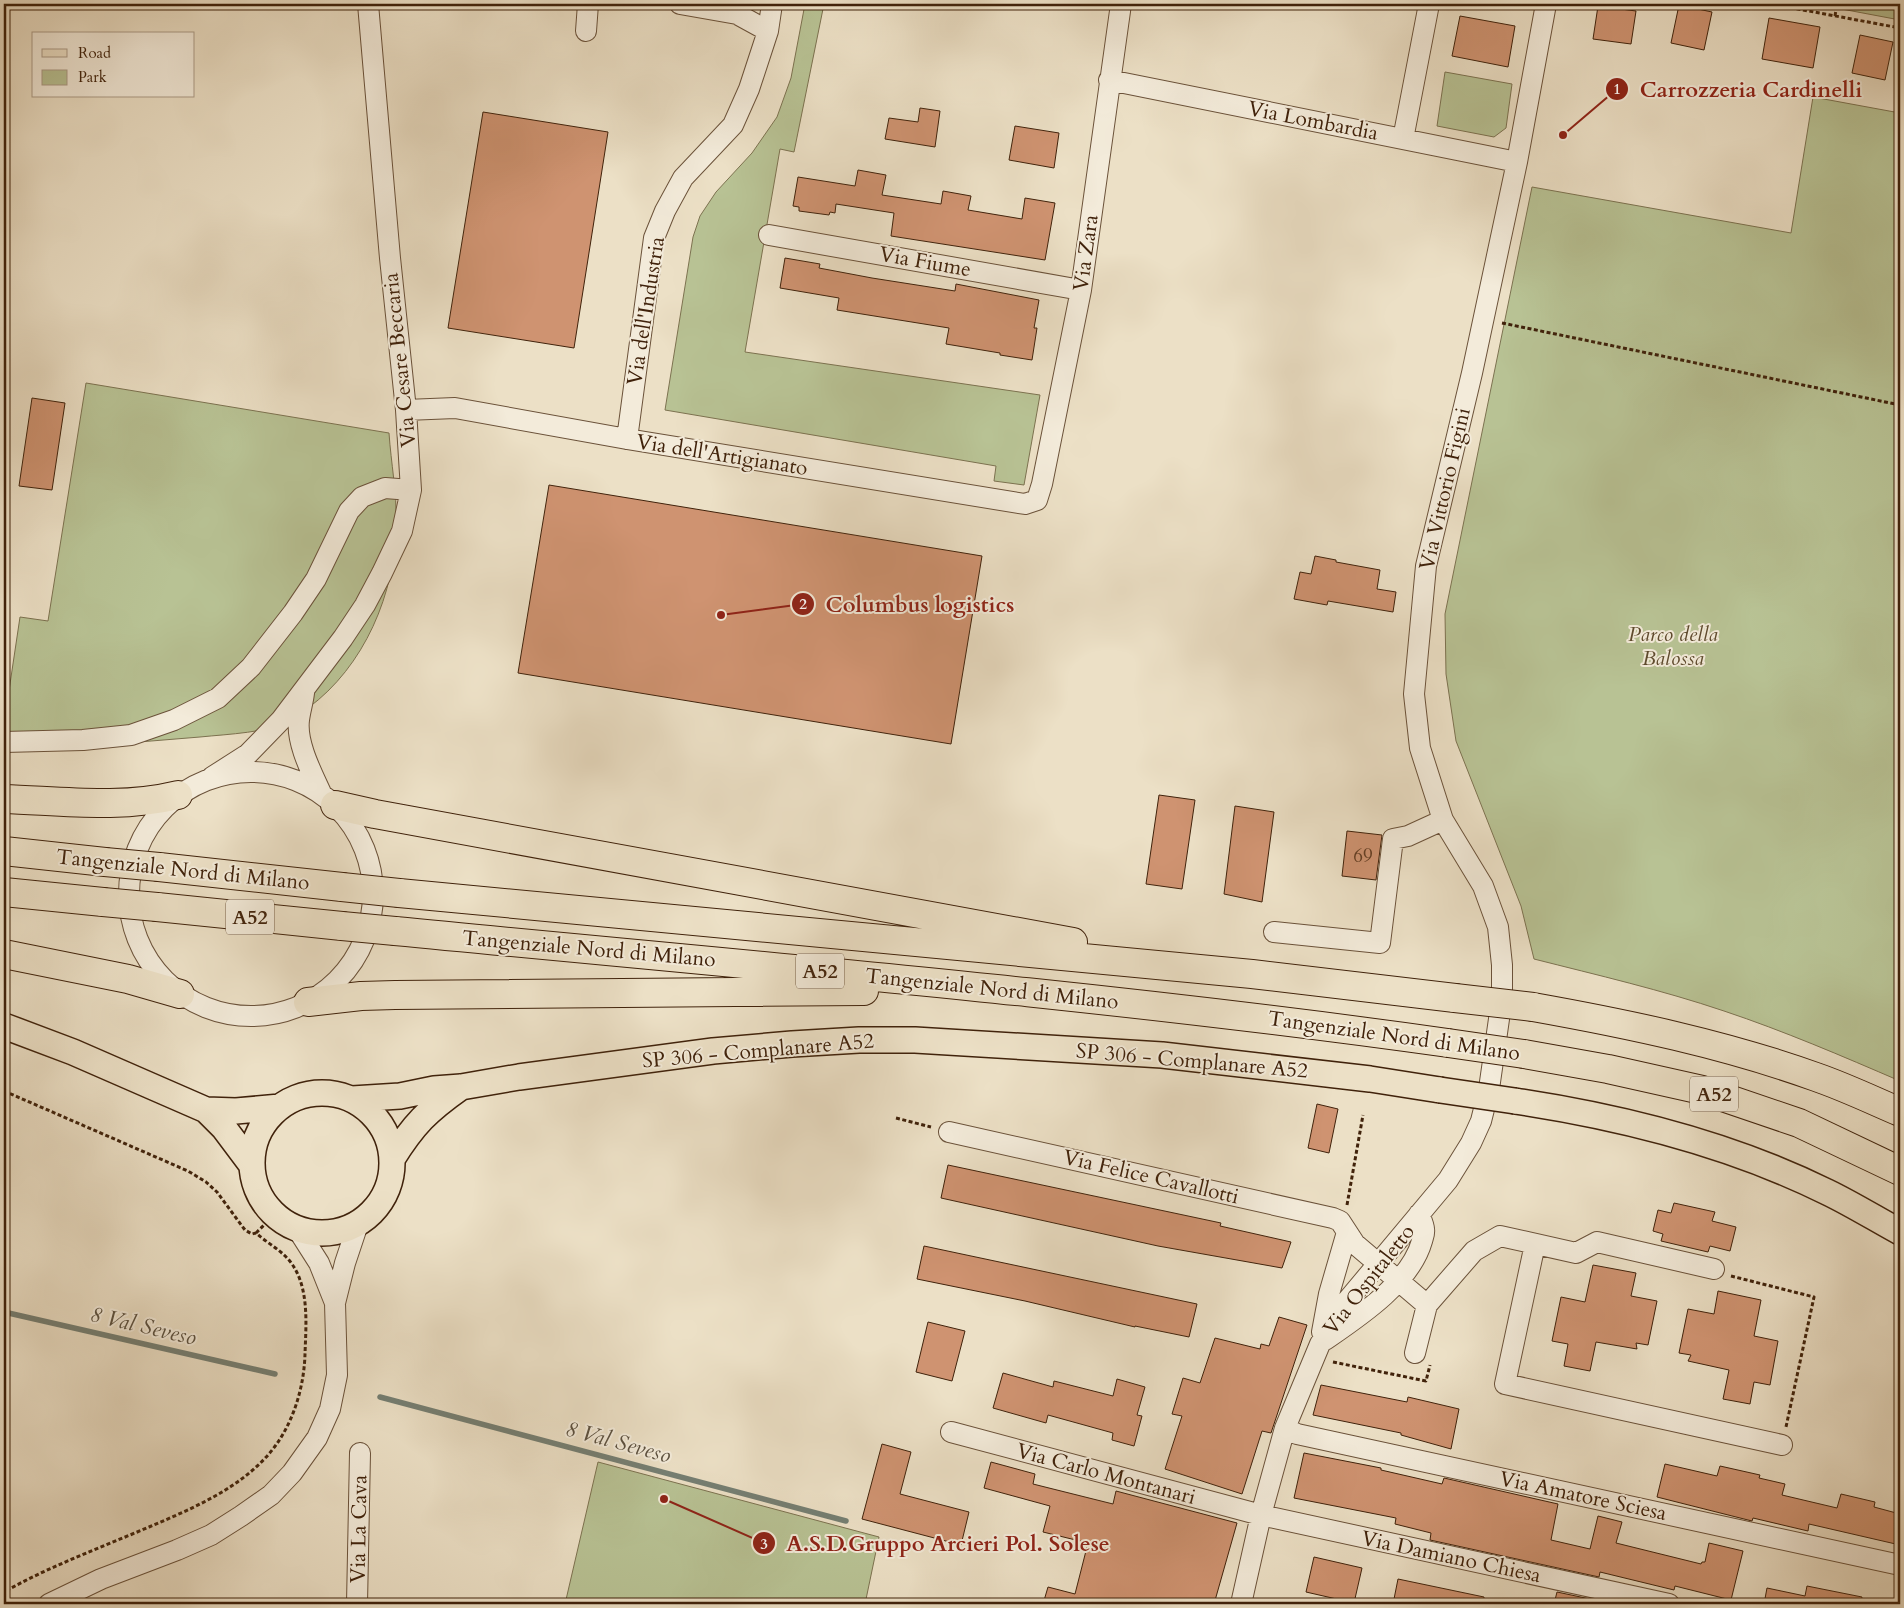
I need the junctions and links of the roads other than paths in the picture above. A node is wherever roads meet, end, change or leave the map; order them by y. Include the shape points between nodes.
1 (368, 4) edge
2 (588, 4) edge
3 (680, 4) edge
4 (772, 4) edge
5 (1121, 4) edge
6 (1428, 4) edge
7 (1546, 4) edge
8 (586, 31) dead end
9 (768, 31) junction
10 (1109, 80) junction
11 (1403, 139) junction
12 (1517, 162) junction
13 (769, 235) dead end
14 (1081, 290) junction
15 (406, 410) junction
16 (627, 439) junction
17 (412, 490) junction
18 (1036, 500) joint
19 (305, 688) junction
20 (4, 742) edge
21 (212, 778) junction
22 (178, 795) junction
23 (4, 799) edge
24 (328, 799) junction
25 (1443, 820) junction
26 (4, 851) edge
27 (4, 892) edge
28 (1274, 932) dead end
29 (4, 954) edge
30 (1502, 964) joint
31 (1252, 974) junction
32 (1012, 990) junction
33 (180, 994) junction
34 (308, 1002) junction
35 (4, 1026) edge
36 (460, 1087) junction
37 (352, 1099) junction
38 (280, 1107) junction
39 (206, 1110) junction
40 (1900, 1112) edge
41 (949, 1132) road end
42 (392, 1159) junction
43 (251, 1164) junction
44 (1900, 1171) edge
45 (1419, 1214) junction
46 (358, 1224) junction
47 (1344, 1227) junction
48 (298, 1230) junction
49 (1900, 1232) edge
50 (1535, 1244) junction
51 (1377, 1263) junction
52 (1714, 1269) road end
53 (1399, 1281) junction
54 (335, 1302) junction
55 (1427, 1305) junction
56 (1316, 1351) junction
57 (1415, 1353) road end
58 (1285, 1428) junction
59 (952, 1432) dead end
60 (1782, 1445) road end
61 (360, 1453) dead end
62 (1261, 1515) junction
63 (1891, 1563) edge
64 (1616, 1599) edge
65 (49, 1604) edge
66 (357, 1604) edge
67 (1241, 1604) edge
68 (1669, 1604) edge

1 - 15 street, Via Cesare Beccaria
2 - 8 street
3 - 9 street via 738,14
4 - 9 street, Via dell'Industria
5 - 10 street, Via Zara
6 - 11 street
7 - 12 street, Via Vittorio Figini
9 - 16 street, Via dell'Industria via 733,126 683,178 654,238
10 - 11 street, Via Lombardia
10 - 14 street, Via Zara
11 - 12 street, Via Lombardia
12 - 25 street, Via Vittorio Figini via 1426,566 1414,694 1420,748
13 - 14 street, Via Fiume
14 - 18 street, Via Zara via 1042,484
15 - 16 street, Via dell'Artigianato via 455,408
15 - 17 street, Via Cesare Beccaria
16 - 18 street, Via dell'Artigianato via 1025,504
17 - 19 street, Via Cesare Beccaria via 402,531 378,581 354,621
17 - 20 street via 385,488 362,497 349,512 316,579 293,613 251,667 218,698 174,720 131,735
19 - 21 street, Via Cesare Beccaria via 281,720 248,754
19 - 24 street, Via Cesare Beccaria via 298,722 301,741 309,767
21 - 22 street
21 - 24 street via 230,773 268,772 304,783
22 - 23 highway via 118,804
22 - 33 street via 143,836 133,861 129,906 132,924 146,957 156,972
24 - 31 highway via 375,814
24 - 34 street via 360,837 372,877 372,906 364,940 354,959 326,991
25 - 28 street via 1408,836 1393,839 1380,943
25 - 30 street, Via Vittorio Figini via 1483,886 1498,927
26 - 31 highway, Tangenziale Nord di Milano / A52, bridge via 342,887
27 - 32 highway, Tangenziale Nord di Milano / A52, bridge
29 - 33 highway via 128,979
30 - 45 street, Via Ospitaletto via 1499,1026 1481,1121 1460,1162
31 - 40 highway, Tangenziale Nord di Milano / A52, bridge via 1533,1007 1618,1022 1714,1045 1816,1077
32 - 34 highway via 396,995
32 - 44 highway, Tangenziale Nord di Milano / A52, bridge via 1298,1023 1524,1054 1608,1069 1702,1090 1799,1123
33 - 34 street via 211,1009 244,1016 279,1013
35 - 39 main road
36 - 37 main road, SP 306 - Complanare A52
36 - 42 main road via 426,1114
36 - 49 main road, SP 306 - Complanare A52, bridge via 713,1051 859,1040 916,1040 1162,1055 1370,1079 1515,1101 1634,1124 1704,1142 1762,1164 1826,1192
37 - 38 main road via 315,1093 290,1100
37 - 42 main road via 380,1124 387,1135
38 - 39 main road
38 - 43 main road via 262,1126 252,1151
39 - 43 main road
41 - 47 street, Via Felice Cavallotti via 1333,1218
42 - 46 main road via 392,1172 384,1196 373,1212
43 - 48 main road via 257,1192 264,1204 285,1224
45 - 51 street, Via Ospitaletto
45 - 53 street via 1424,1230 1419,1250
46 - 48 main road via 323,1234
46 - 54 street
47 - 51 street via 1355,1244
47 - 56 street
48 - 54 street via 319,1263
50 - 52 street via 1576,1253 1597,1242
50 - 55 street via 1500,1236 1474,1250
50 - 60 street via 1505,1384
51 - 53 street
51 - 56 street, Via Ospitaletto via 1346,1302
53 - 55 street
53 - 56 street
54 - 65 street via 337,1375 330,1409 317,1438 292,1473 271,1494 211,1535 101,1579
55 - 57 street
56 - 58 street, Via Ospitaletto
58 - 62 street, Via Ospitaletto
58 - 63 street, Via Amatore Sciesa via 1297,1434
59 - 62 street, Via Carlo Montanari
61 - 66 street, Via La Cava
62 - 64 street, Via Damiano Chiesa
62 - 67 street, Via Ospitaletto
64 - 68 street, Via Damiano Chiesa

